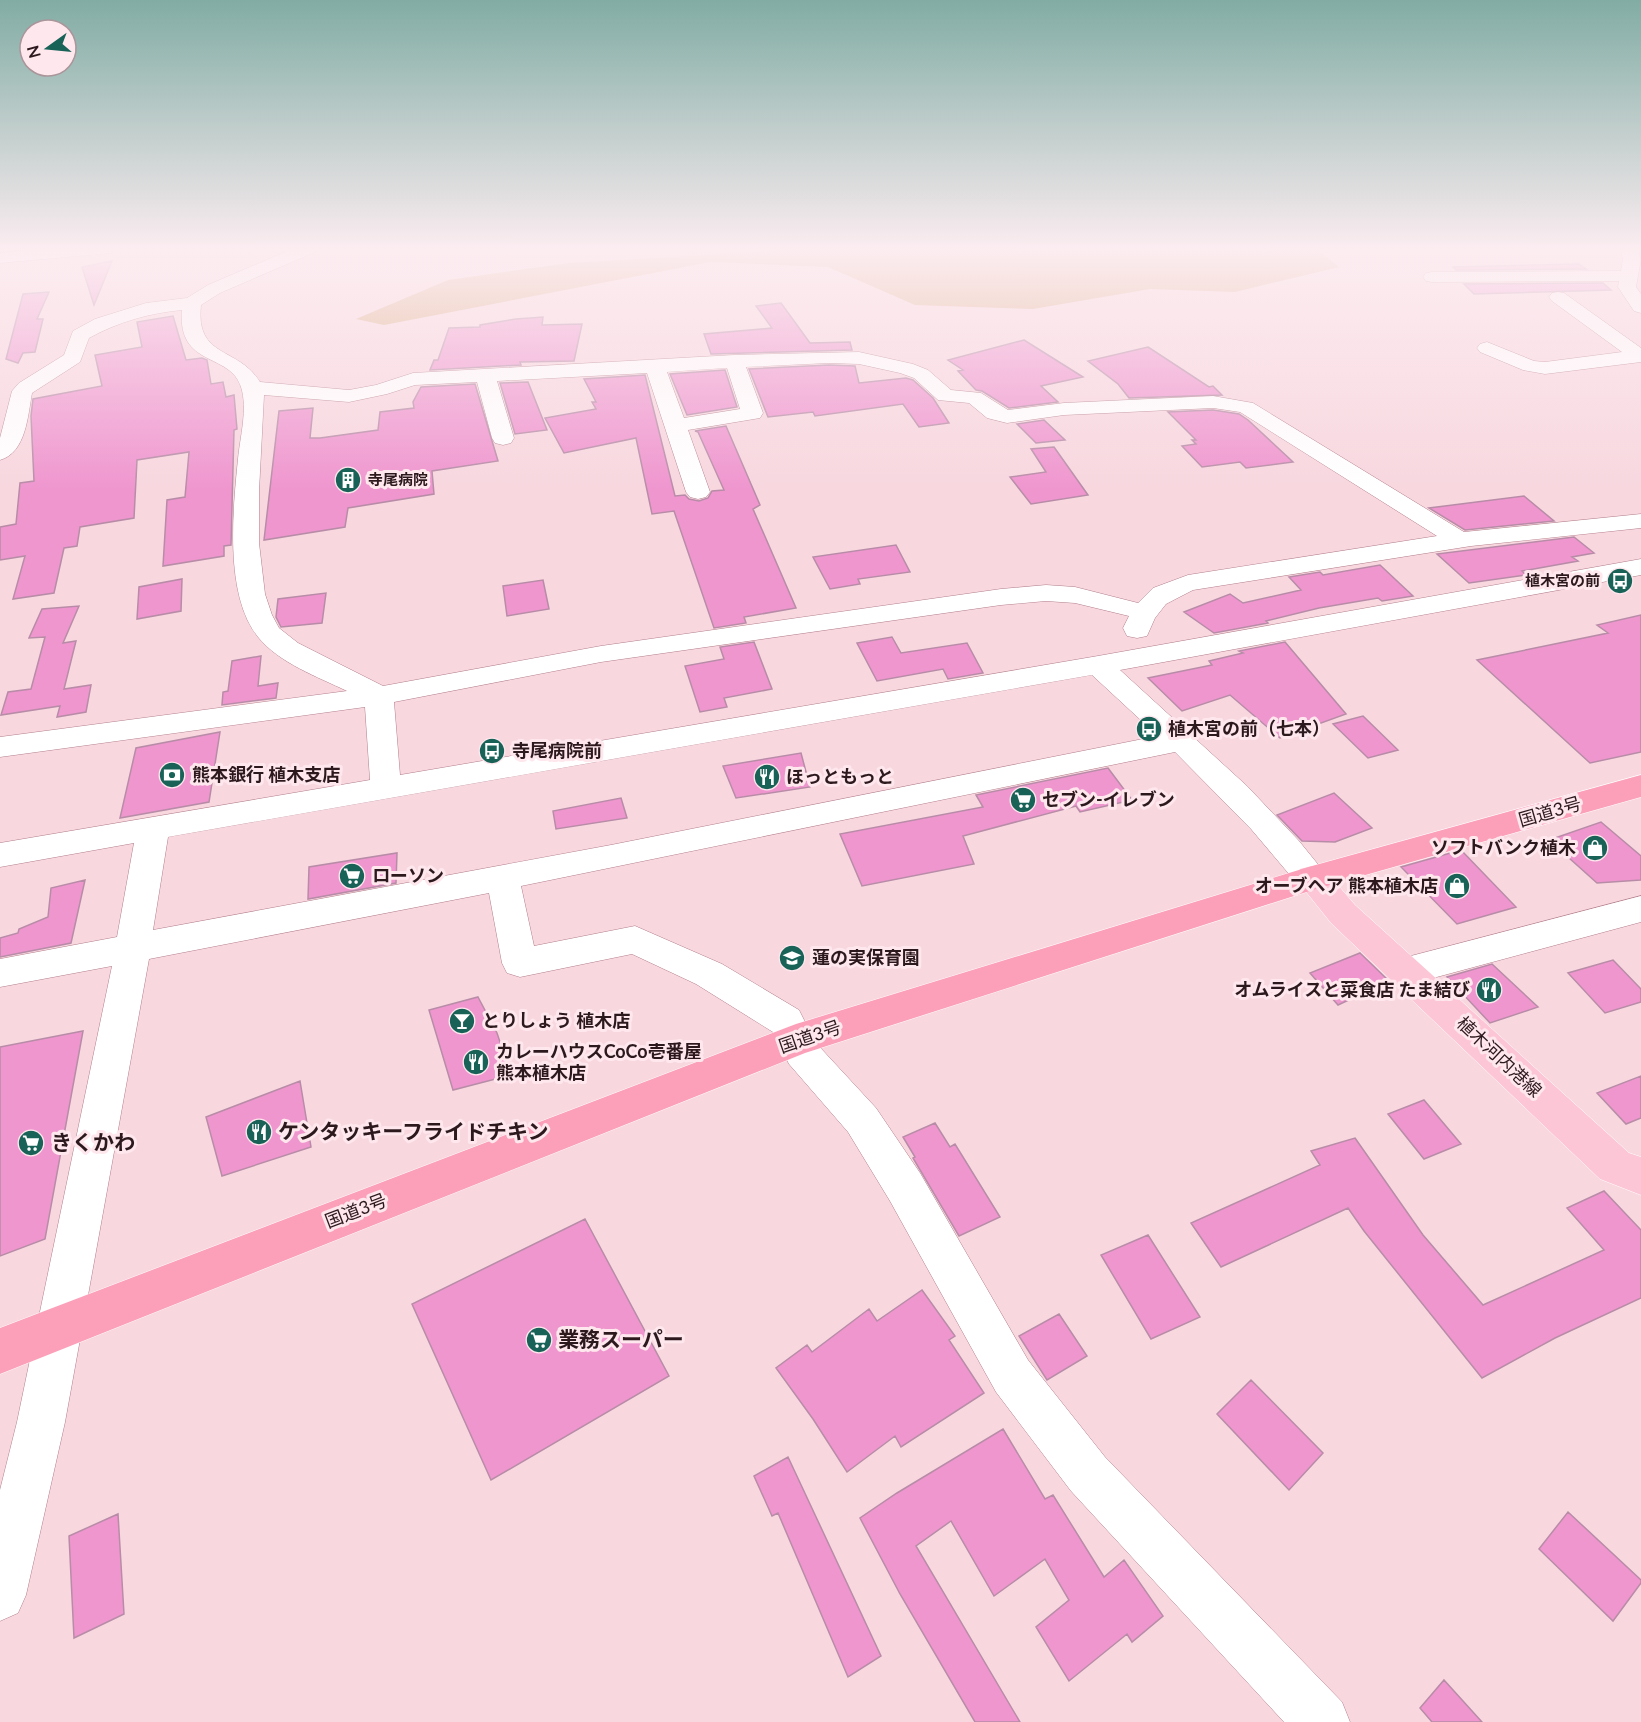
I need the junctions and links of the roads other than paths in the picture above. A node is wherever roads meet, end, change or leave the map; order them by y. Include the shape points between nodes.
1 (91, 328) edge
2 (193, 328) edge
3 (1602, 328) edge
4 (1487, 348) dead end
5 (1640, 356) edge
6 (734, 361) junction
7 (655, 365) junction
8 (485, 375) junction
9 (252, 388) junction
10 (675, 426) junction
11 (503, 438) dead end
12 (0, 453) edge
13 (698, 492) dead end
14 (1641, 521) edge
15 (1459, 539) junction
16 (1641, 567) edge
17 (1144, 612) junction
18 (1098, 665) junction
19 (379, 696) junction
20 (1181, 741) junction
21 (0, 747) edge
22 (1641, 786) edge
23 (386, 788) junction
24 (153, 829) junction
25 (0, 855) edge
26 (503, 878) junction
27 (1312, 878) junction
28 (1641, 909) edge
29 (133, 948) junction
30 (1407, 971) junction
31 (0, 973) edge
32 (796, 1040) junction
33 (1632, 1178) edge
34 (58, 1326) junction
35 (0, 1351) edge
36 (0, 1595) edge
37 (1322, 1722) edge

1 - 12 street via 80,335 73,358 22,391 13,436
2 - 9 street via 196,341 243,374
3 - 5 street
4 - 5 street via 1545,368
6 - 7 street
6 - 10 street via 752,413
6 - 15 street via 829,357 885,362 921,374 945,396 974,398 1007,417 1064,409 1236,404
7 - 8 street
7 - 10 street
8 - 9 street via 413,379 349,396
8 - 11 street
9 - 19 street via 245,524 259,618 269,633 289,648
10 - 13 street
14 - 15 street
15 - 17 street via 1188,583 1166,590
16 - 18 street
17 - 18 street via 1136,628 1138,642
17 - 19 street via 1075,595 1001,597 601,654
18 - 20 street
18 - 23 street
19 - 21 street
19 - 23 street
20 - 26 street
20 - 27 street via 1279,838
22 - 27 highway, 国道3号
23 - 24 street
24 - 25 street
24 - 29 street
26 - 29 street
26 - 32 street via 519,963 634,940 709,974 786,1022
27 - 30 main road, 植木河内港線 via 1343,914
27 - 32 highway, 国道3号
28 - 30 street
29 - 31 street
29 - 34 street
30 - 33 main road, 植木河内港線
32 - 34 highway, 国道3号
32 - 37 street via 802,1053 862,1120 905,1187 1012,1376 1088,1474
34 - 35 highway, 国道3号
34 - 36 street via 41,1422

